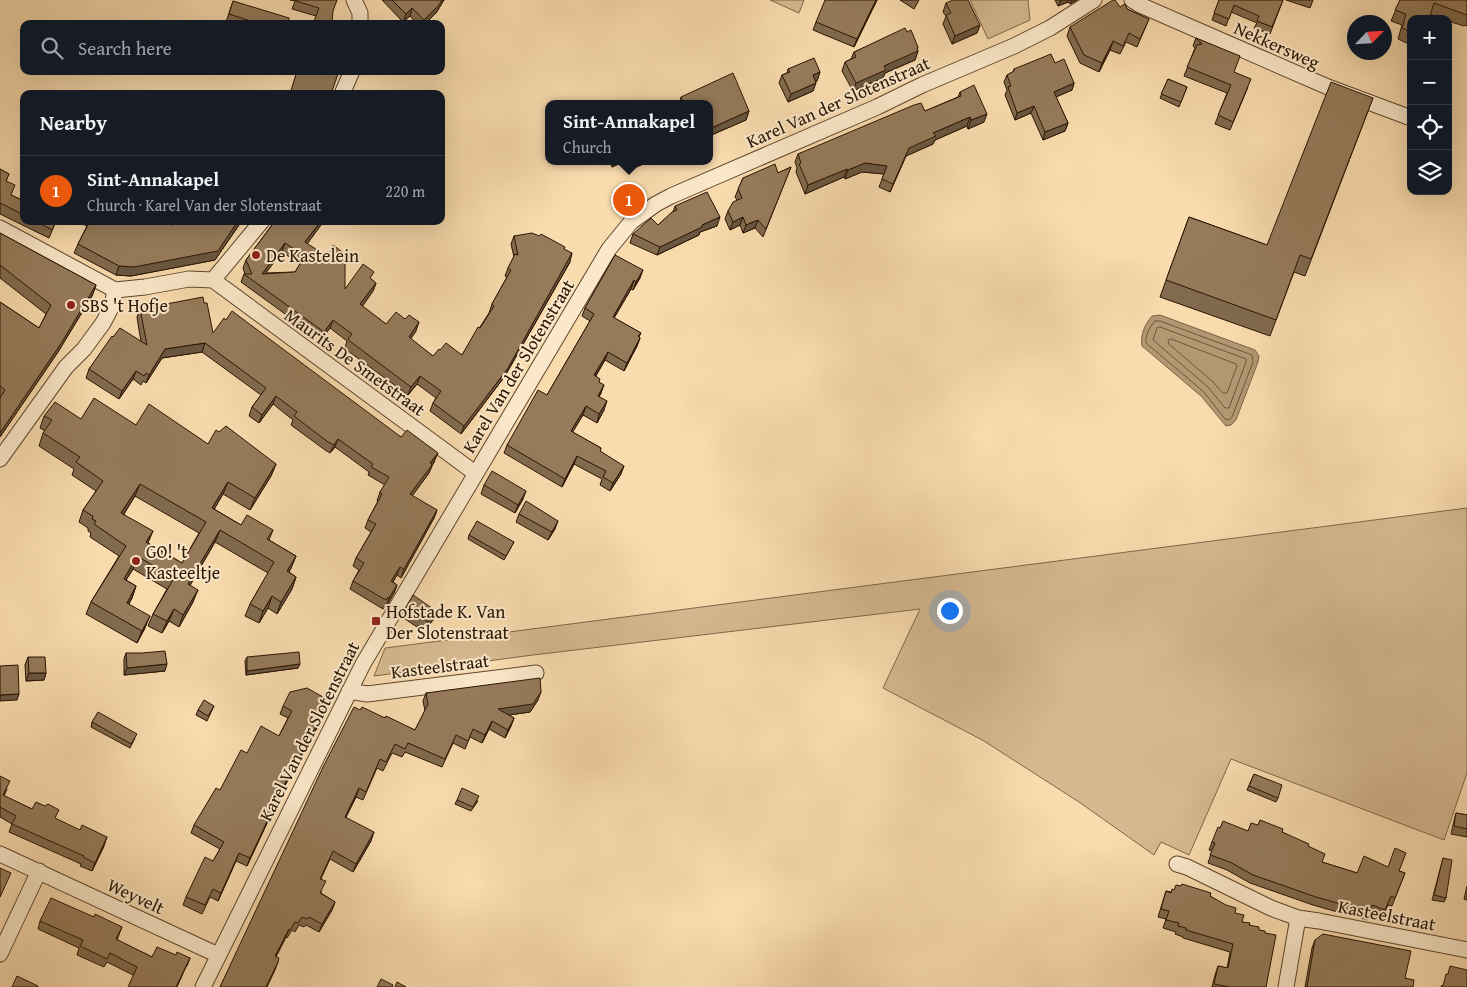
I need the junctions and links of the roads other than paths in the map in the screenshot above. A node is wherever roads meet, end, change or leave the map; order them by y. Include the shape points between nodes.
1 (354, 0) edge
2 (1094, 0) edge
3 (1132, 0) edge
4 (360, 20) edge
5 (350, 75) edge
6 (344, 90) edge
7 (1407, 117) edge
8 (259, 225) edge
9 (0, 228) edge
10 (213, 280) junction
11 (115, 290) junction
12 (0, 459) edge
13 (475, 473) junction
14 (536, 673) dead end
15 (349, 691) junction
16 (0, 854) edge
17 (1178, 864) dead end
18 (39, 871) junction
19 (1298, 918) junction
20 (1467, 950) edge
21 (0, 954) edge
22 (218, 955) junction
23 (203, 987) edge
24 (1286, 987) edge

1 - 4 street
2 - 13 street, Karel Van der Slotenstraat via 1014,46 671,196 631,222 609,249
3 - 7 street, Nekkersweg via 1328,87
5 - 6 street
8 - 10 street
9 - 11 street
10 - 11 street via 189,278 145,288
10 - 13 street, Maurits De Smetstraat
11 - 12 street via 112,306 103,323 66,367
13 - 15 street, Karel Van der Slotenstraat
14 - 15 street, Kasteelstraat via 367,694
15 - 22 street, Karel Van der Slotenstraat
16 - 18 street, Weyvelt
17 - 19 street, Kasteelstraat
18 - 21 street
18 - 22 street, Weyvelt
19 - 20 street, Kasteelstraat
19 - 24 street
22 - 23 street, Karel Van der Slotenstraat

